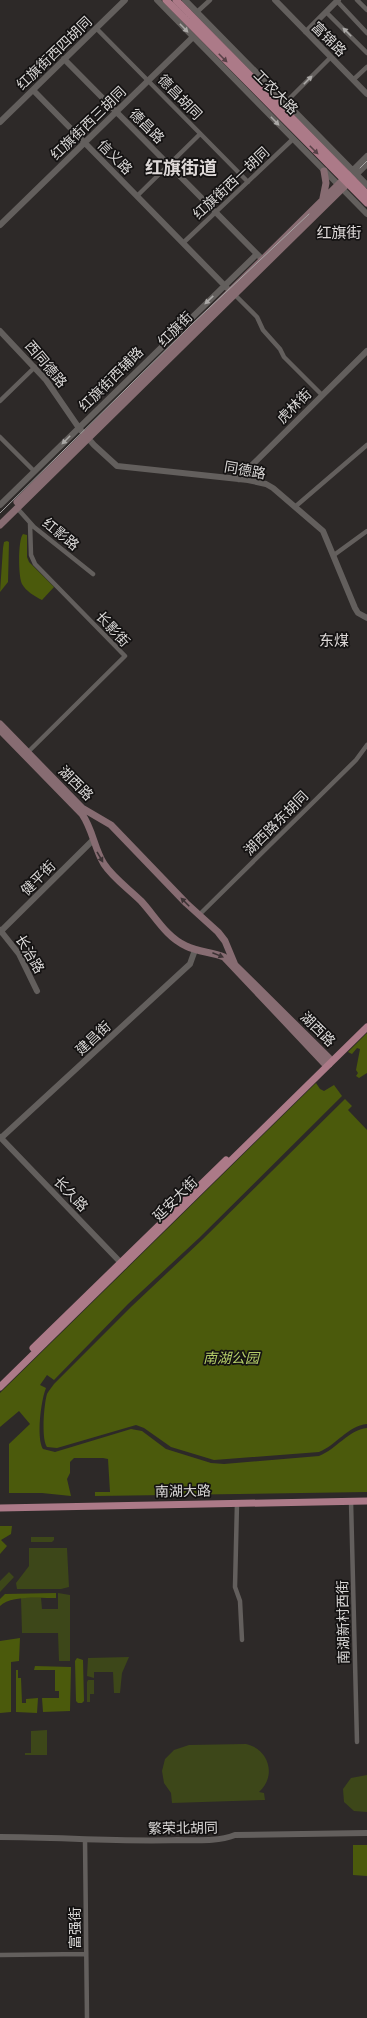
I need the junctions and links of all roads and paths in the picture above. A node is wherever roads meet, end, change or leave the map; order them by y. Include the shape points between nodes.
1 (125, 0) edge
2 (157, 0) edge
3 (166, 0) edge
4 (176, 0) edge
5 (185, 0) edge
6 (210, 0) edge
7 (275, 0) edge
8 (357, 0) edge
9 (337, 1) edge
10 (367, 10) edge
11 (197, 12) junction
12 (326, 12) junction
13 (96, 28) junction
14 (306, 32) junction
15 (367, 33) edge
16 (193, 37) junction
17 (367, 53) edge
18 (331, 57) junction
19 (64, 59) junction
20 (367, 67) edge
21 (353, 80) junction
22 (148, 81) junction
23 (33, 90) junction
24 (367, 94) edge
25 (286, 102) junction
26 (116, 112) junction
27 (0, 122) edge
28 (200, 134) junction
29 (293, 139) junction
30 (84, 143) junction
31 (367, 156) edge
32 (367, 164) edge
33 (168, 165) junction
34 (324, 171) junction
35 (348, 179) junction
36 (248, 182) junction
37 (367, 185) edge
38 (367, 194) edge
39 (137, 196) junction
40 (322, 200) junction
41 (367, 203) edge
42 (215, 213) junction
43 (367, 214) edge
44 (0, 225) edge
45 (183, 243) junction
46 (257, 254) junction
47 (263, 260) junction
48 (224, 285) junction
49 (233, 294) junction
50 (0, 331) edge
51 (367, 351) edge
52 (35, 367) junction
53 (322, 395) junction
54 (0, 401) edge
55 (79, 428) junction
56 (87, 436) junction
57 (0, 437) edge
58 (367, 445) edge
59 (34, 472) junction
60 (238, 479) junction
61 (0, 505) edge
62 (296, 506) junction
63 (17, 508) junction
64 (0, 519) edge
65 (30, 523) junction
66 (0, 525) edge
67 (367, 532) edge
68 (334, 555) junction
69 (93, 574) dead end
70 (367, 618) edge
71 (0, 724) edge
72 (0, 730) edge
73 (367, 744) edge
74 (27, 754) junction
75 (93, 840) junction
76 (199, 916) junction
77 (0, 931) edge
78 (195, 950) junction
79 (37, 991) dead end
80 (367, 1021) edge
81 (367, 1027) edge
82 (328, 1062) junction
83 (0, 1138) edge
84 (123, 1265) junction
85 (0, 1381) edge
86 (0, 1387) edge
87 (367, 1496) edge
88 (352, 1501) junction
89 (367, 1501) edge
90 (0, 1503) edge
91 (237, 1503) junction
92 (0, 1508) edge
93 (242, 1640) dead end
94 (357, 1742) dead end
95 (367, 1833) edge
96 (0, 1837) edge
97 (85, 1838) junction
98 (86, 1954) junction
99 (0, 1955) edge
100 (87, 2018) edge

1 - 13 street, 红旗街西四胡同
2 -> 16 street
3 -> 35 main road, 工农大路
4 - 35 main road, 工农大路
5 - 11 street
6 - 11 street
7 - 14 street, 富锦路
8 - 10 street
9 - 12 street
9 - 15 street
11 - 25 street
12 - 14 street
17 -> 12 street
13 - 19 street, 红旗街西四胡同
13 - 22 street, 德昌胡同
14 - 18 street, 富锦路
16 - 22 street, 红旗街西三胡同
16 -> 29 street
18 - 21 street, 富锦路
25 -> 18 street
19 - 23 street, 红旗街西四胡同
19 - 26 street, 德昌路
20 - 21 street
21 - 24 street, 富锦路
22 - 26 street, 红旗街西三胡同
22 - 28 street, 德昌胡同
23 - 27 street, 红旗街西四胡同
23 - 30 street, 信义路
25 - 35 street
26 - 30 street, 红旗街西三胡同
26 - 33 street, 德昌路
28 - 33 street
28 - 36 street, 德昌胡同
29 - 34 street
29 - 36 street, 红旗街西一胡同
30 - 39 street, 信义路
30 - 44 street, 红旗街西三胡同
31 - 35 street, 红旗街
32 - 35 street, 红旗街
33 - 39 street
33 - 42 street, 德昌路
34 - 35 street
34 - 40 main road via 326,183
35 - 37 street
35 - 38 main road, 工农大路
35 - 40 main road, 红旗街
35 - 41 main road, 工农大路
35 - 43 street
35 - 49 main road, 红旗街
36 - 42 street, 红旗街西一胡同
39 - 45 street, 信义路
40 - 47 main road, 红旗街
42 - 45 street, 红旗街西一胡同
42 - 46 street, 德昌路
45 - 48 street, 信义路
46 - 47 street, 德昌路
46 - 48 street, 红旗街西辅路
47 - 49 main road, 红旗街
48 - 49 street, 信义路
48 -> 55 street, 红旗街西辅路
49 - 53 street, 信义路 via 257,317 263,330 284,357
49 - 56 main road, 红旗街
50 - 52 street, 西同德路
51 - 53 street, 虎林街
52 - 54 street
52 - 55 street, 西同德路
53 - 60 street, 虎林街
55 - 56 street, 西同德路
55 -> 59 street, 红旗街西辅路
56 - 60 street, 同德路 via 103,456 117,466
56 - 63 main road, 红旗街
56 - 64 main road, 红旗街
57 - 59 street
58 - 62 street
59 - 61 street, 红旗街西辅路
60 - 62 street, 同德路 via 266,484
62 - 68 street, 同德路 via 323,531
63 - 65 street, 红影路
63 - 66 main road, 红旗街
65 - 69 street, 红影路
65 - 74 street, 长影街 via 31,554 35,564 125,656
67 - 68 street
68 - 70 street, 同德路 via 355,608
71 - 74 main road, 湖西路
72 - 74 main road, 湖西路
73 - 76 street, 湖西路东胡同 via 356,760
74 - 75 main road, 湖西路 via 82,814 90,826
76 -> 74 main road, 湖西路 via 115,829 82,808
75 - 77 street, 健平街
75 -> 78 main road, 湖西路 via 105,866 142,902 176,941
76 - 82 main road, 湖西路 via 225,941 234,964
77 - 79 street, 长治路 via 19,954
78 -> 82 main road, 湖西路 via 224,957
78 - 83 street, 建昌街 via 190,964
80 - 82 main road, 延安大街
81 - 82 main road, 延安大街
82 - 84 main road, 延安大街
83 - 84 street, 长久路
84 - 85 main road, 延安大街
84 - 86 main road, 延安大街
87 - 90 main road, 南湖大路
88 - 89 main road, 南湖大路
88 - 91 main road, 南湖大路
88 - 94 street, 南湖新村西街
91 - 92 main road, 南湖大路
91 - 93 street via 234,1587 240,1601
95 - 97 street, 繁荣北胡同 via 235,1836 224,1839 165,1841
96 - 97 street, 繁荣北胡同
97 - 98 street, 富强街
98 - 99 street
98 - 100 street, 富强街

